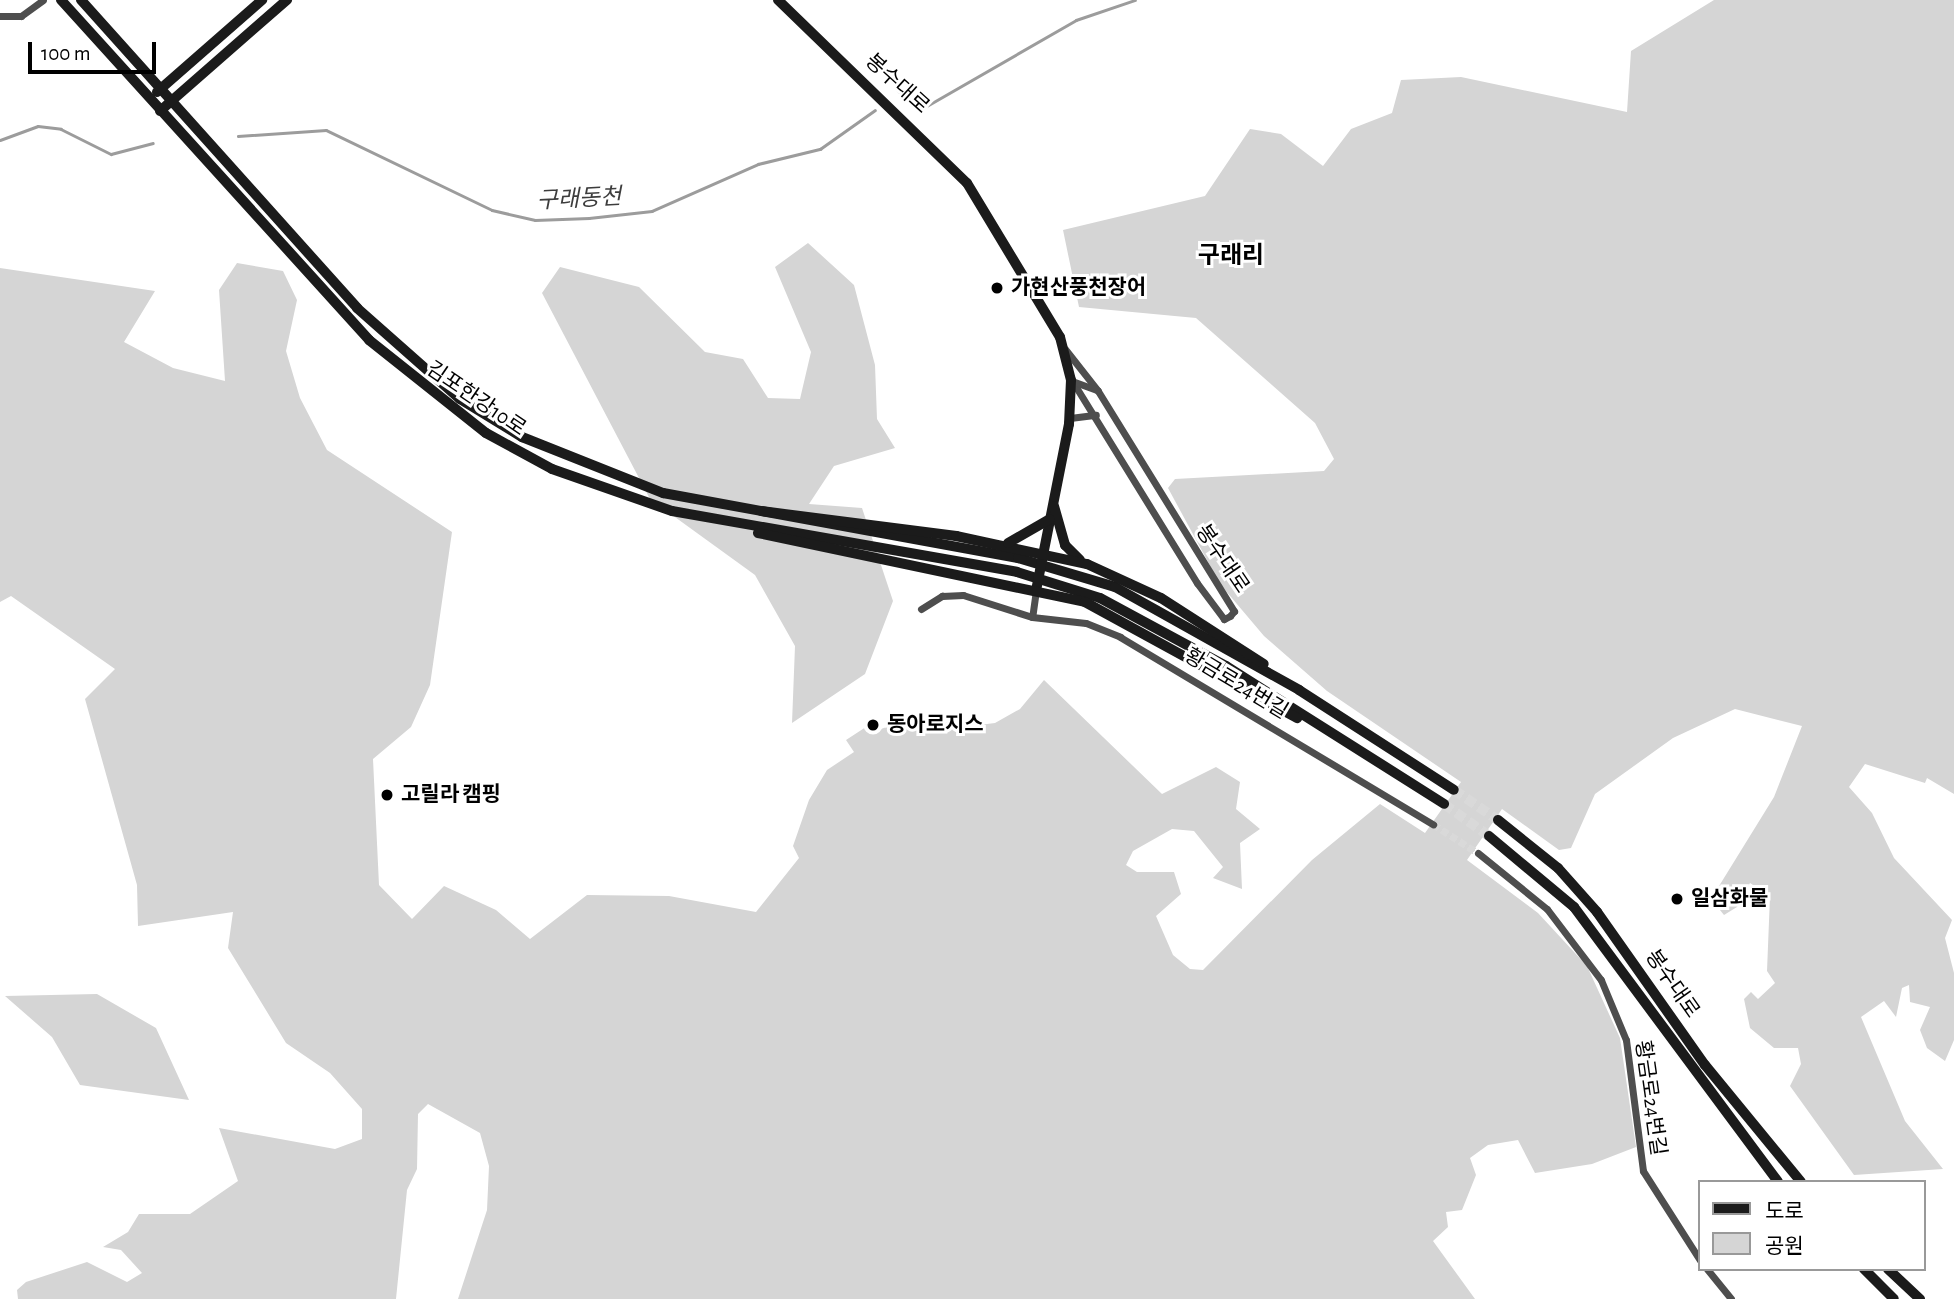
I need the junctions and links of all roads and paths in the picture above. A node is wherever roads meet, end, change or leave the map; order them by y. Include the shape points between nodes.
1 (43, 0) edge
2 (61, 0) edge
3 (81, 0) edge
4 (262, 0) edge
5 (287, 0) edge
6 (778, 0) edge
7 (0, 16) edge
8 (160, 88) junction
9 (149, 99) junction
10 (172, 101) junction
11 (160, 111) junction
12 (1065, 349) junction
13 (1071, 380) junction
14 (1098, 391) junction
15 (1096, 415) junction
16 (1070, 418) junction
17 (1053, 501) junction
18 (736, 510) junction
19 (1050, 519) junction
20 (731, 524) junction
21 (1003, 544) junction
22 (1044, 552) junction
23 (1087, 564) junction
24 (1036, 590) junction
25 (921, 609) dead end
26 (1032, 617) junction
27 (1299, 690) junction
28 (1314, 725) junction
29 (1454, 790) tunnel mouth
30 (1444, 804) tunnel mouth
31 (1498, 820) tunnel mouth
32 (1433, 824) tunnel mouth
33 (1489, 836) tunnel mouth
34 (1478, 853) tunnel mouth
35 (1778, 1180) edge
36 (1799, 1180) edge
37 (1699, 1259) edge
38 (1709, 1271) edge
39 (1866, 1271) edge
40 (1890, 1271) edge
41 (1731, 1299) edge
42 (1894, 1299) edge
43 (1920, 1299) edge

1 - 7 street via 21,16
2 - 9 street, 김포한강10로
3 - 8 street, 김포한강10로
4 - 8 street
5 - 10 street
6 - 12 street, 봉수대로 via 967,183
8 - 9 street
8 - 10 street, 김포한강10로
9 - 11 street, 김포한강10로
10 - 11 street
10 - 18 street, 김포한강10로 via 357,308 460,399 585,467
11 - 20 street, 김포한강10로 via 369,340 439,402 570,476 672,511
12 - 13 street, 봉수대로
12 - 14 street, 봉수대로
13 - 14 street
13 - 15 street, 봉수대로
13 - 16 street, 봉수대로
14 - 15 street, 봉수대로 via 1234,611 1230,616 1224,619 1196,583
15 - 16 street
16 - 17 street, 봉수대로
17 - 19 street, 봉수대로
17 - 23 street via 1065,545
18 - 21 street via 846,518
18 - 27 street, 김포한강10로 via 1058,568 1163,611
19 - 21 street
19 - 22 street, 봉수대로
20 - 24 street via 799,545
20 - 28 street, 김포한강10로 via 1055,582 1157,625
21 - 22 street
22 - 23 street
22 - 24 street, 봉수대로
23 - 27 street via 1161,598
24 - 26 street
24 - 28 street via 1085,602 1137,627
25 - 26 street, 황금로24번길 via 942,596 963,595
26 - 32 street, 황금로24번길 via 1086,623 1120,637
27 - 29 street
28 - 30 street
31 - 36 street, 봉수대로 via 1558,868 1597,912 1705,1065
33 - 35 street, 봉수대로 via 1574,907
34 - 37 street, 황금로24번길 via 1547,909 1601,980 1626,1040 1643,1171
38 - 41 street
39 - 42 street
40 - 43 street

